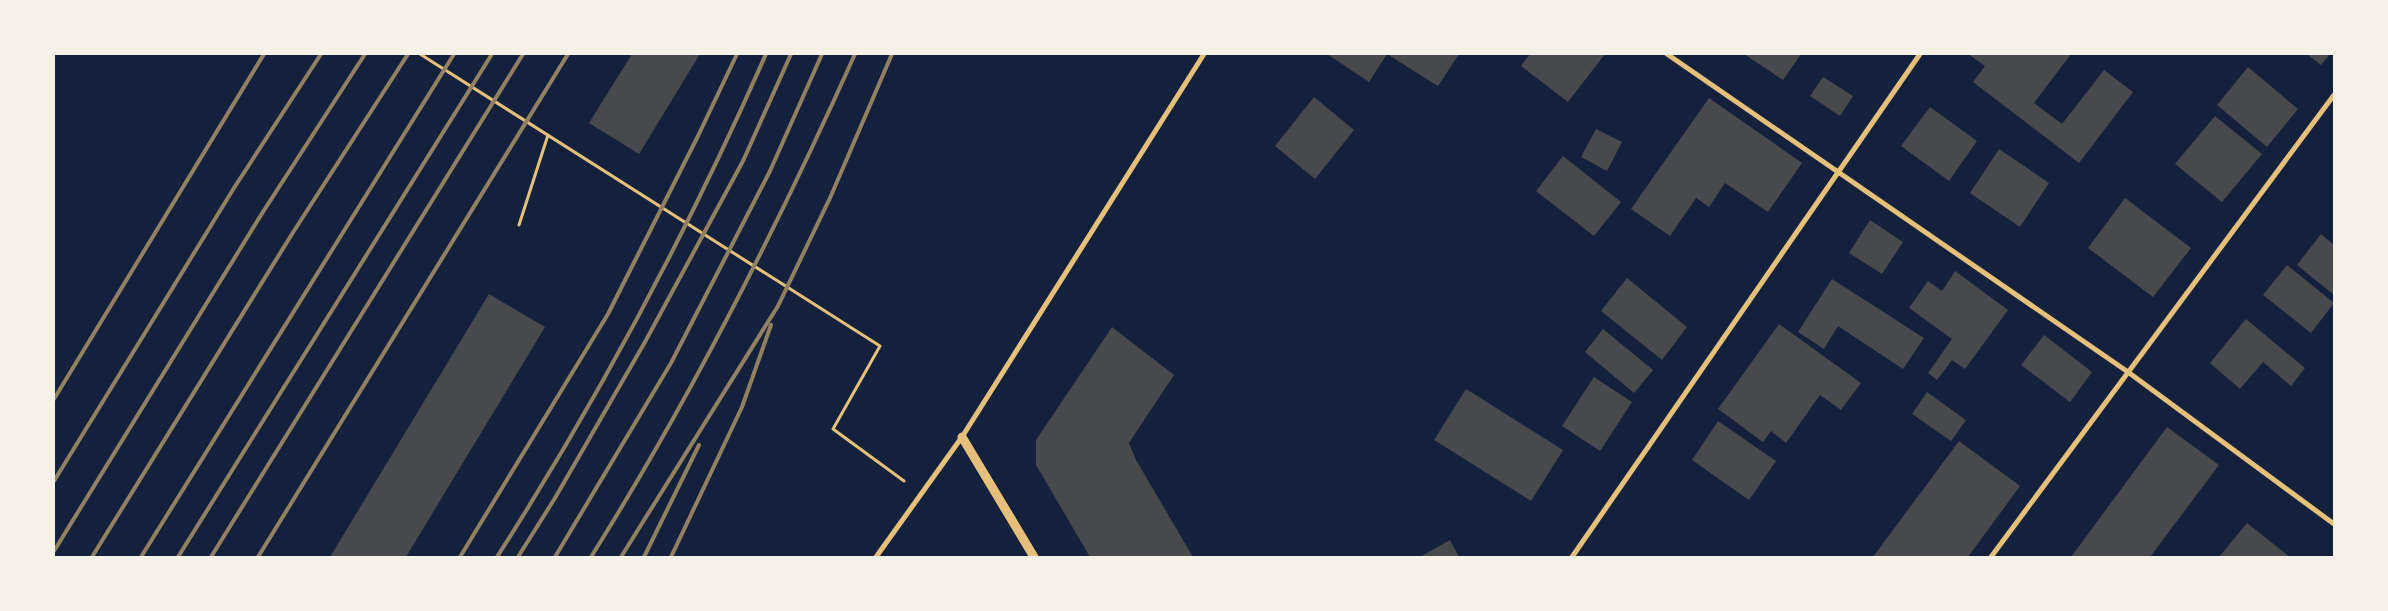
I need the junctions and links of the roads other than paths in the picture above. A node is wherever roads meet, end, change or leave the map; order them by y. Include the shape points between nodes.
1 (1204, 54) edge
2 (1667, 54) edge
3 (1920, 54) edge
4 (2334, 95) edge
5 (1837, 172) junction
6 (2128, 372) junction
7 (962, 437) junction
8 (2334, 524) edge
9 (876, 557) edge
10 (1034, 557) edge
11 (1572, 557) edge
12 (1991, 557) edge

1 - 7 street
2 - 5 street
3 - 5 street
4 - 6 street
5 - 6 street
5 - 11 street
6 - 8 street
6 - 12 street
7 - 9 street
7 - 10 street

